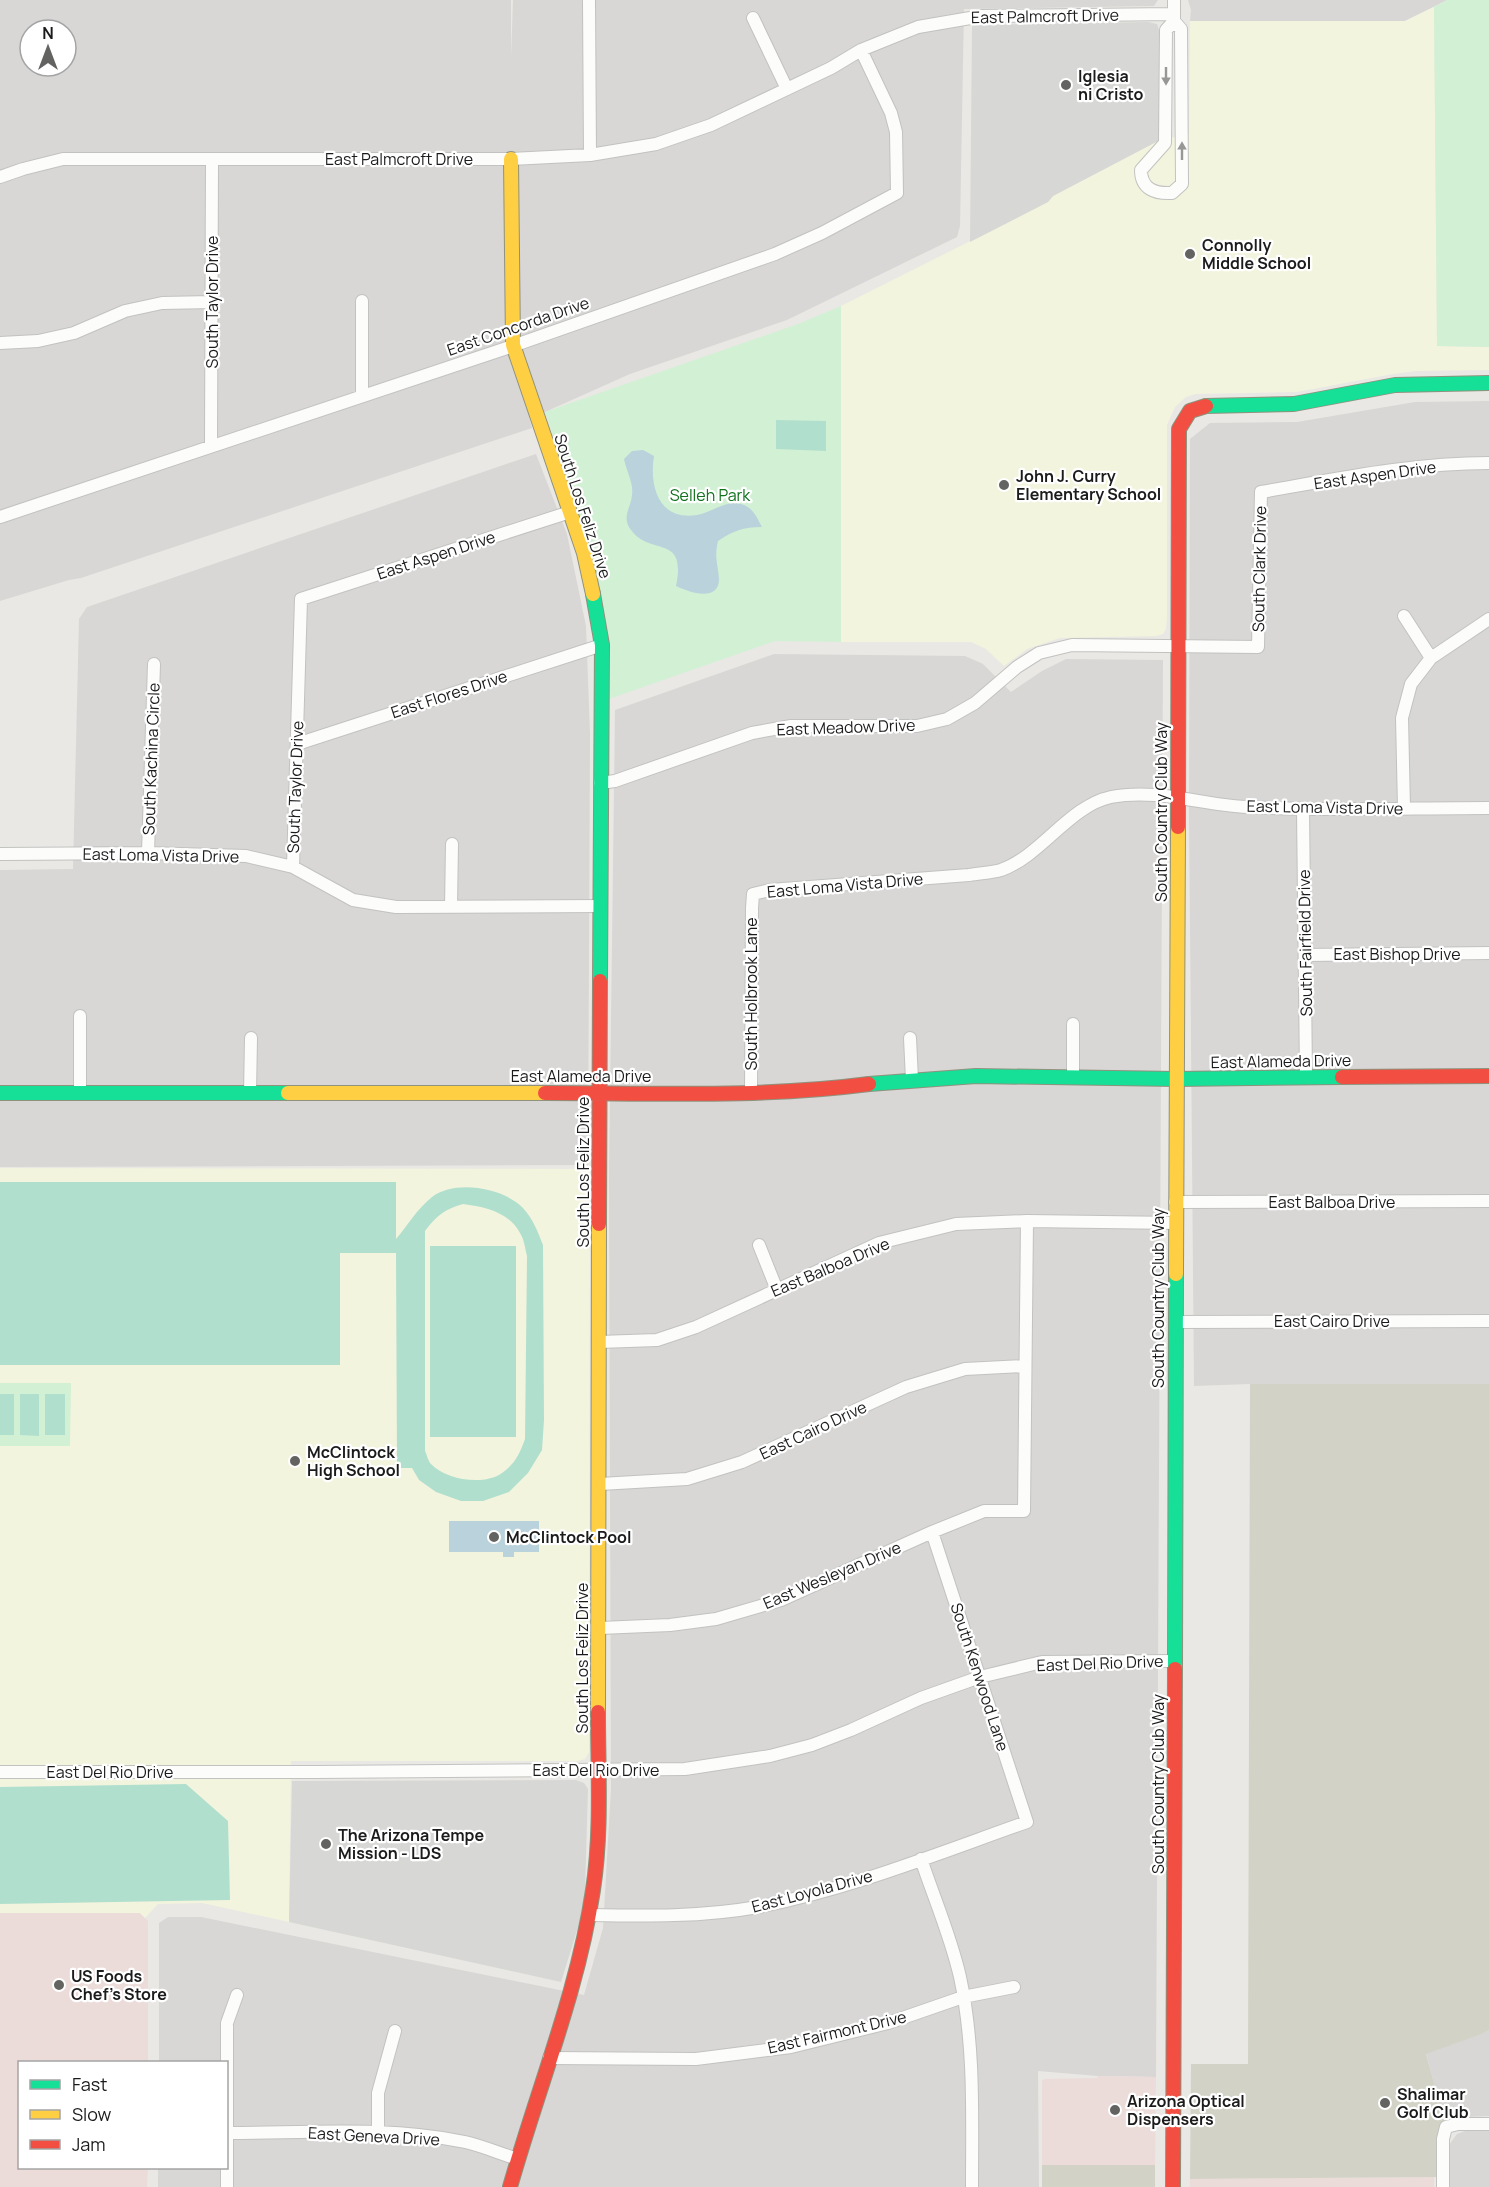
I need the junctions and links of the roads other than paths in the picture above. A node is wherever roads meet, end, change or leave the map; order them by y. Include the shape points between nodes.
1 (589, 0) edge
2 (1174, 0) edge
3 (753, 18) dead end
4 (1174, 18) junction
5 (861, 50) junction
6 (787, 89) junction
7 (590, 155) junction
8 (212, 159) junction
9 (511, 159) junction
10 (0, 177) edge
11 (362, 301) dead end
12 (212, 302) junction
13 (0, 343) edge
14 (513, 345) junction
15 (1489, 383) edge
16 (362, 396) junction
17 (211, 445) junction
18 (1489, 464) edge
19 (1261, 492) joint
20 (570, 512) junction
21 (0, 517) edge
22 (301, 599) joint
23 (1404, 616) dead end
24 (1489, 620) edge
25 (602, 645) junction
26 (1178, 645) junction
27 (1258, 647) joint
28 (1431, 658) junction
29 (154, 664) dead end
30 (297, 744) junction
31 (600, 783) junction
32 (1178, 797) junction
33 (1404, 808) junction
34 (1489, 808) edge
35 (1303, 809) junction
36 (452, 844) dead end
37 (148, 853) junction
38 (0, 854) edge
39 (293, 867) junction
40 (753, 894) joint
41 (601, 906) junction
42 (451, 907) junction
43 (1489, 953) edge
44 (1305, 954) junction
45 (80, 1016) dead end
46 (1073, 1024) dead end
47 (251, 1038) dead end
48 (910, 1038) dead end
49 (1306, 1076) junction
50 (1489, 1076) edge
51 (1073, 1077) junction
52 (1176, 1079) junction
53 (912, 1080) junction
54 (0, 1093) edge
55 (80, 1093) junction
56 (250, 1093) junction
57 (600, 1093) junction
58 (751, 1093) junction
59 (1489, 1201) edge
60 (1175, 1202) junction
61 (1027, 1221) junction
62 (1176, 1223) junction
63 (759, 1245) dead end
64 (777, 1290) junction
65 (1489, 1321) edge
66 (1175, 1322) junction
67 (599, 1342) junction
68 (1024, 1366) junction
69 (600, 1484) junction
70 (932, 1532) junction
71 (600, 1628) junction
72 (1174, 1661) junction
73 (980, 1677) junction
74 (598, 1771) junction
75 (0, 1772) edge
76 (1027, 1822) joint
77 (921, 1859) junction
78 (590, 1915) junction
79 (1014, 1987) dead end
80 (237, 1995) dead end
81 (963, 1997) junction
82 (395, 2031) dead end
83 (549, 2058) junction
84 (227, 2061) edge
85 (1489, 2124) edge
86 (228, 2133) edge
87 (378, 2133) junction
88 (518, 2159) junction
89 (227, 2169) edge
90 (227, 2187) edge
91 (510, 2187) edge
92 (972, 2187) edge
93 (1173, 2187) edge
94 (1443, 2187) edge

1 - 7 street
2 - 4 street
3 - 6 street
4 -> 4 street via 1166,30 1165,143 1141,170 1145,185 1162,194 1172,194 1182,184 1181,29
4 - 5 street, East Palmcroft Drive via 967,17 918,27
5 - 6 street, East Palmcroft Drive
5 - 14 street, East Concorda Drive via 896,132 897,193 775,254
6 - 7 street, East Palmcroft Drive via 711,125 656,144
7 - 9 street, East Palmcroft Drive
8 - 9 street, East Palmcroft Drive
8 - 10 street, East Palmcroft Drive via 63,159
8 - 12 street, South Taylor Drive
9 - 14 street, South Los Feliz Drive
11 - 16 street
12 - 13 street via 162,303 125,311 74,333 38,342
12 - 17 street, South Taylor Drive
14 - 16 street, East Concorda Drive
14 - 20 street, South Los Feliz Drive
15 - 26 street, South Country Club Way via 1395,385 1294,404 1211,404 1190,411 1179,429
16 - 17 street, East Concorda Drive
17 - 21 street, East Concorda Drive
18 - 19 street, East Aspen Drive via 1401,469
19 - 27 street, South Clark Drive
20 - 22 street, East Aspen Drive
20 - 25 street, South Los Feliz Drive via 584,554
22 - 30 street, South Taylor Drive
23 - 28 street
24 - 28 street
25 - 30 street, East Flores Drive
25 - 31 street, South Los Feliz Drive
26 - 27 street, East Meadow Drive
26 - 31 street, East Meadow Drive via 1072,645 1039,653 975,703 947,719 917,726 791,726 752,733 615,782
26 - 32 street, South Country Club Way
28 - 33 street via 1411,684 1402,718
29 - 37 street, South Kachina Circle
30 - 39 street, South Taylor Drive
31 - 41 street, South Los Feliz Drive
32 - 35 street, East Loma Vista Drive via 1243,807
32 - 40 street, East Loma Vista Drive via 1129,794 1108,798 1089,806 1001,870
32 - 52 street, South Country Club Way
33 - 34 street, East Loma Vista Drive
33 - 35 street, East Loma Vista Drive
35 - 44 street, South Fairfield Drive
36 - 42 street
37 - 38 street, East Loma Vista Drive
37 - 39 street, East Loma Vista Drive via 246,856
39 - 42 street, East Loma Vista Drive via 353,900 396,907
40 - 58 street, South Holbrook Lane
41 - 42 street, East Loma Vista Drive
41 - 57 street, South Los Feliz Drive
43 - 44 street, East Bishop Drive
44 - 49 street, South Fairfield Drive
45 - 55 street
46 - 51 street
47 - 56 street
48 - 53 street
49 - 50 street, East Alameda Drive
49 - 52 street, East Alameda Drive
51 - 52 street, East Alameda Drive
51 - 53 street, East Alameda Drive
52 - 60 street, South Country Club Way
53 - 58 street, East Alameda Drive via 814,1091
54 - 55 street, East Alameda Drive
55 - 56 street, East Alameda Drive
56 - 57 street, East Alameda Drive
57 - 58 street, East Alameda Drive
57 - 67 street, South Los Feliz Drive
59 - 60 street, East Balboa Drive
60 - 62 street, South Country Club Way
61 - 62 street, East Balboa Drive
61 - 64 street, East Balboa Drive via 956,1224 879,1243
61 - 68 street
62 - 66 street, South Country Club Way
63 - 64 street
64 - 67 street, East Balboa Drive via 657,1340
65 - 66 street, East Cairo Drive
66 - 72 street, South Country Club Way
67 - 69 street, South Los Feliz Drive
68 - 69 street, East Cairo Drive via 965,1369 906,1387 742,1462 687,1479
68 - 70 street, East Wesleyan Drive via 1024,1511 984,1511
69 - 71 street, South Los Feliz Drive
70 - 71 street, East Wesleyan Drive via 781,1600 716,1620
70 - 73 street, South Kenwood Lane
71 - 74 street, South Los Feliz Drive
72 - 73 street, East Del Rio Drive via 1042,1662
72 - 93 street, South Country Club Way
73 - 74 street, East Del Rio Drive via 812,1745 770,1756 685,1769
73 - 76 street, South Kenwood Lane
74 - 75 street, East Del Rio Drive
74 - 78 street, South Los Feliz Drive via 598,1845
76 - 77 street, East Loyola Drive
77 - 78 street, East Loyola Drive via 835,1888 758,1907 681,1916
77 - 81 street
78 - 83 street, South Los Feliz Drive
79 - 81 street, East Fairmont Drive
80 - 84 street via 227,2023
81 - 83 street, East Fairmont Drive via 888,2023 791,2046 696,2059
81 - 92 street via 972,2055
82 - 87 street via 378,2093
83 - 88 street, South Los Feliz Drive
85 - 94 street via 1446,2127
86 - 87 street, East Geneva Drive
87 - 88 street, East Geneva Drive via 467,2142
88 - 91 street, South Los Feliz Drive
89 - 90 street

